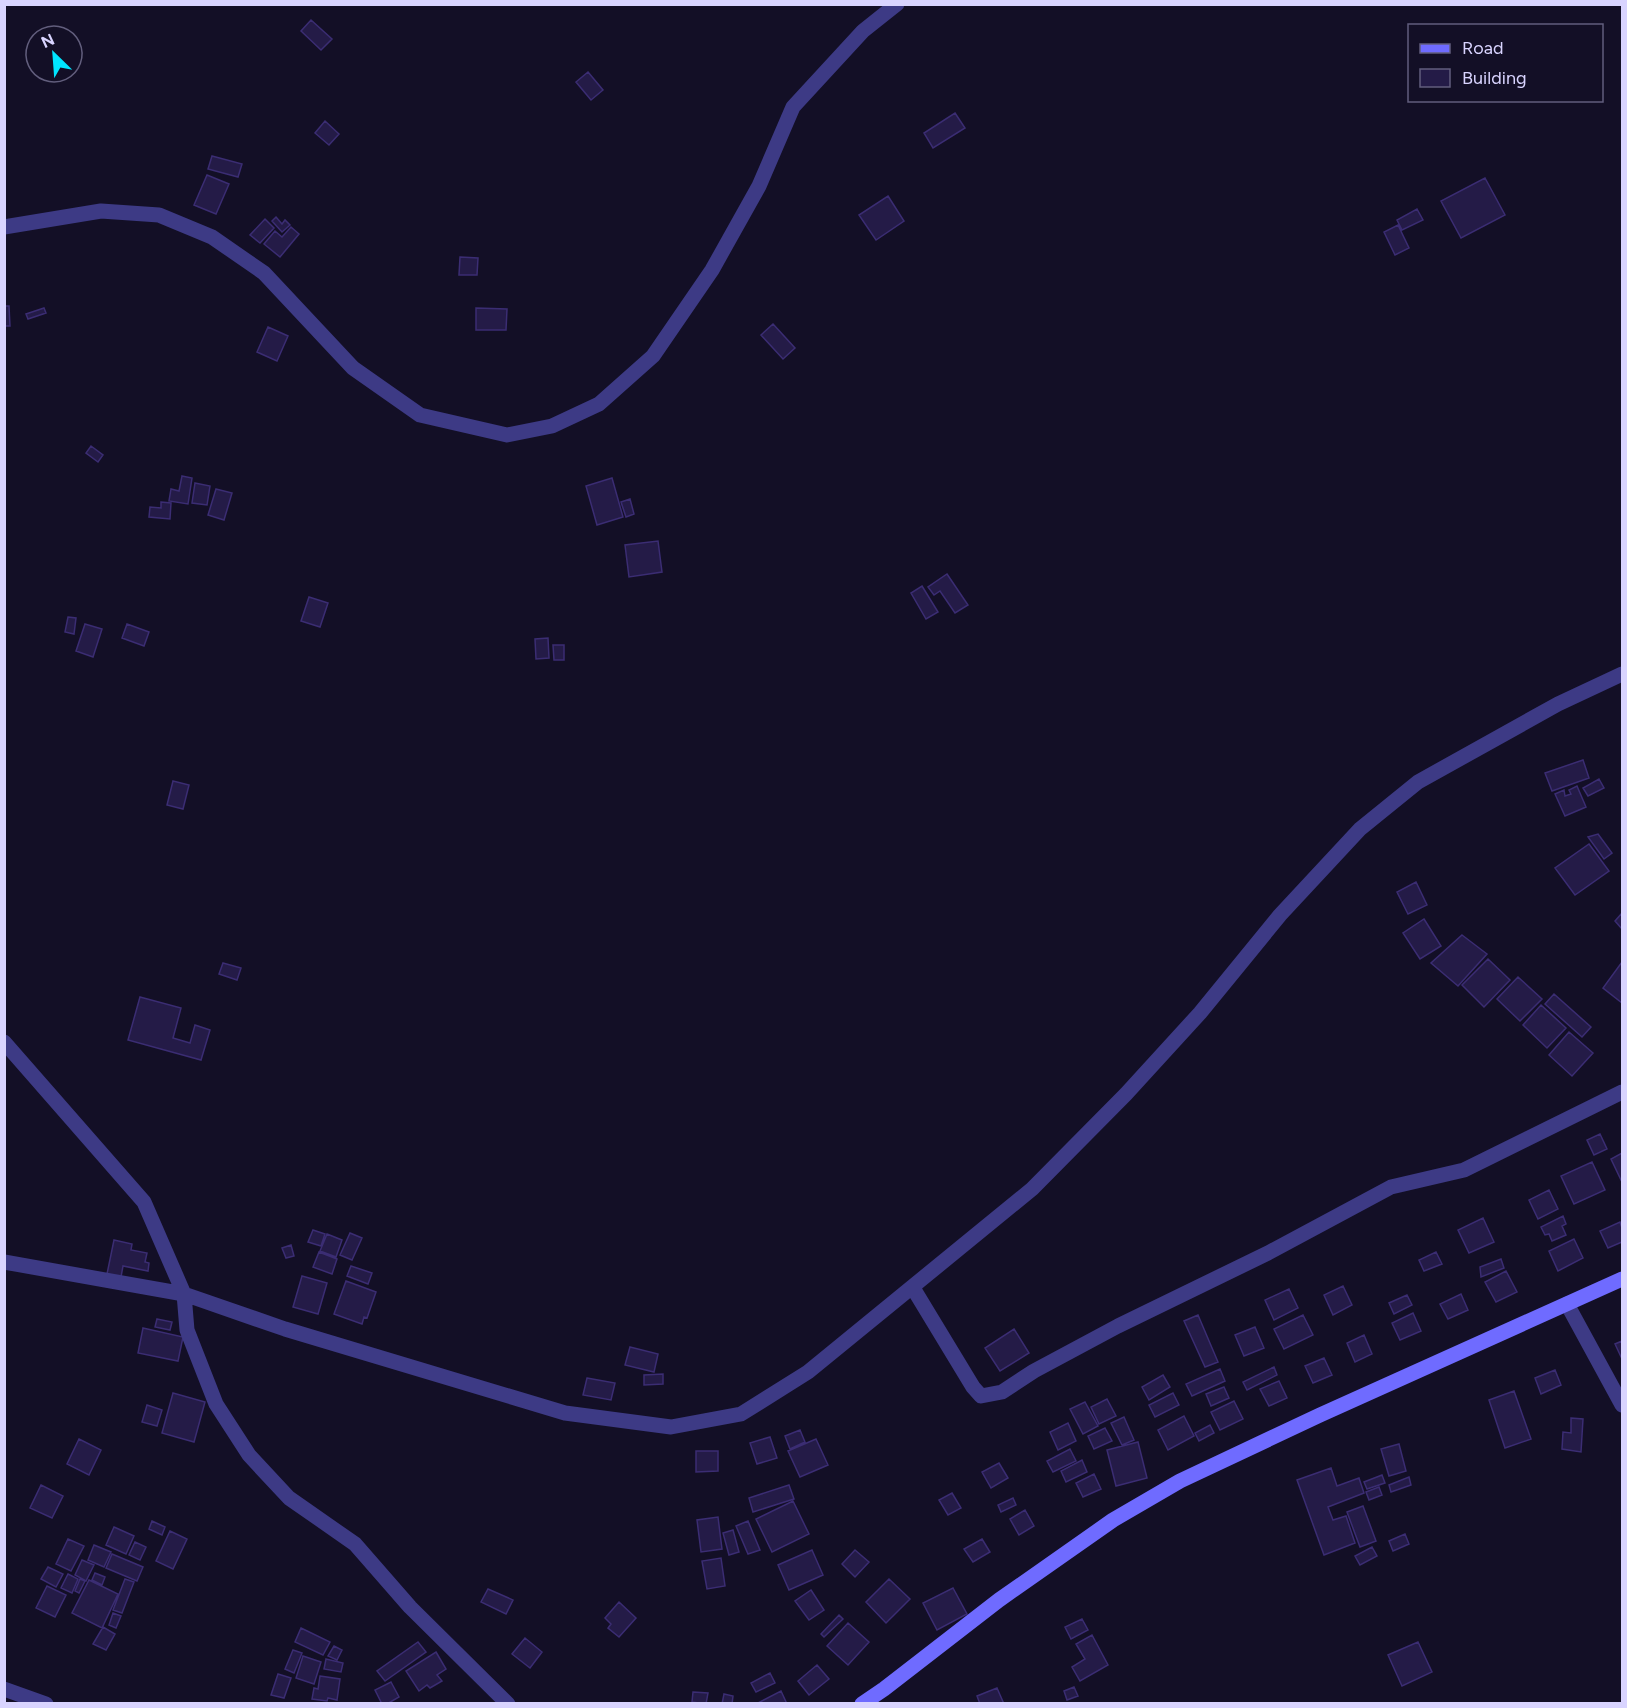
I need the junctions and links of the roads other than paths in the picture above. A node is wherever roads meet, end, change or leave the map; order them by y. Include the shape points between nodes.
1 (897, 4) edge
2 (4, 227) edge
3 (1623, 674) edge
4 (4, 1042) edge
5 (1623, 1092) edge
6 (4, 1262) edge
7 (1623, 1280) edge
8 (913, 1288) junction
9 (184, 1294) junction
10 (1567, 1304) junction
11 (1623, 1405) edge
12 (4, 1689) edge
13 (46, 1704) edge
14 (508, 1704) edge
15 (862, 1704) edge

1 - 2 street via 863,31 793,107 759,186 712,270 653,356 600,404 552,426 507,435 420,415 353,368 264,273 212,237 159,215 101,211
3 - 8 street via 1558,704 1418,782 1360,829 1280,915 1200,1013 1126,1094 1032,1189
4 - 9 street via 144,1202
5 - 8 street via 1464,1170 1391,1187 989,1396 981,1396 973,1387
6 - 9 street
7 - 10 main road
8 - 9 street via 808,1372 741,1414 671,1427 565,1413 285,1329
9 - 14 street via 187,1330 216,1404 249,1455 289,1497 355,1544 410,1607
10 - 11 street
10 - 15 main road via 1180,1481 1113,1520
12 - 13 street

